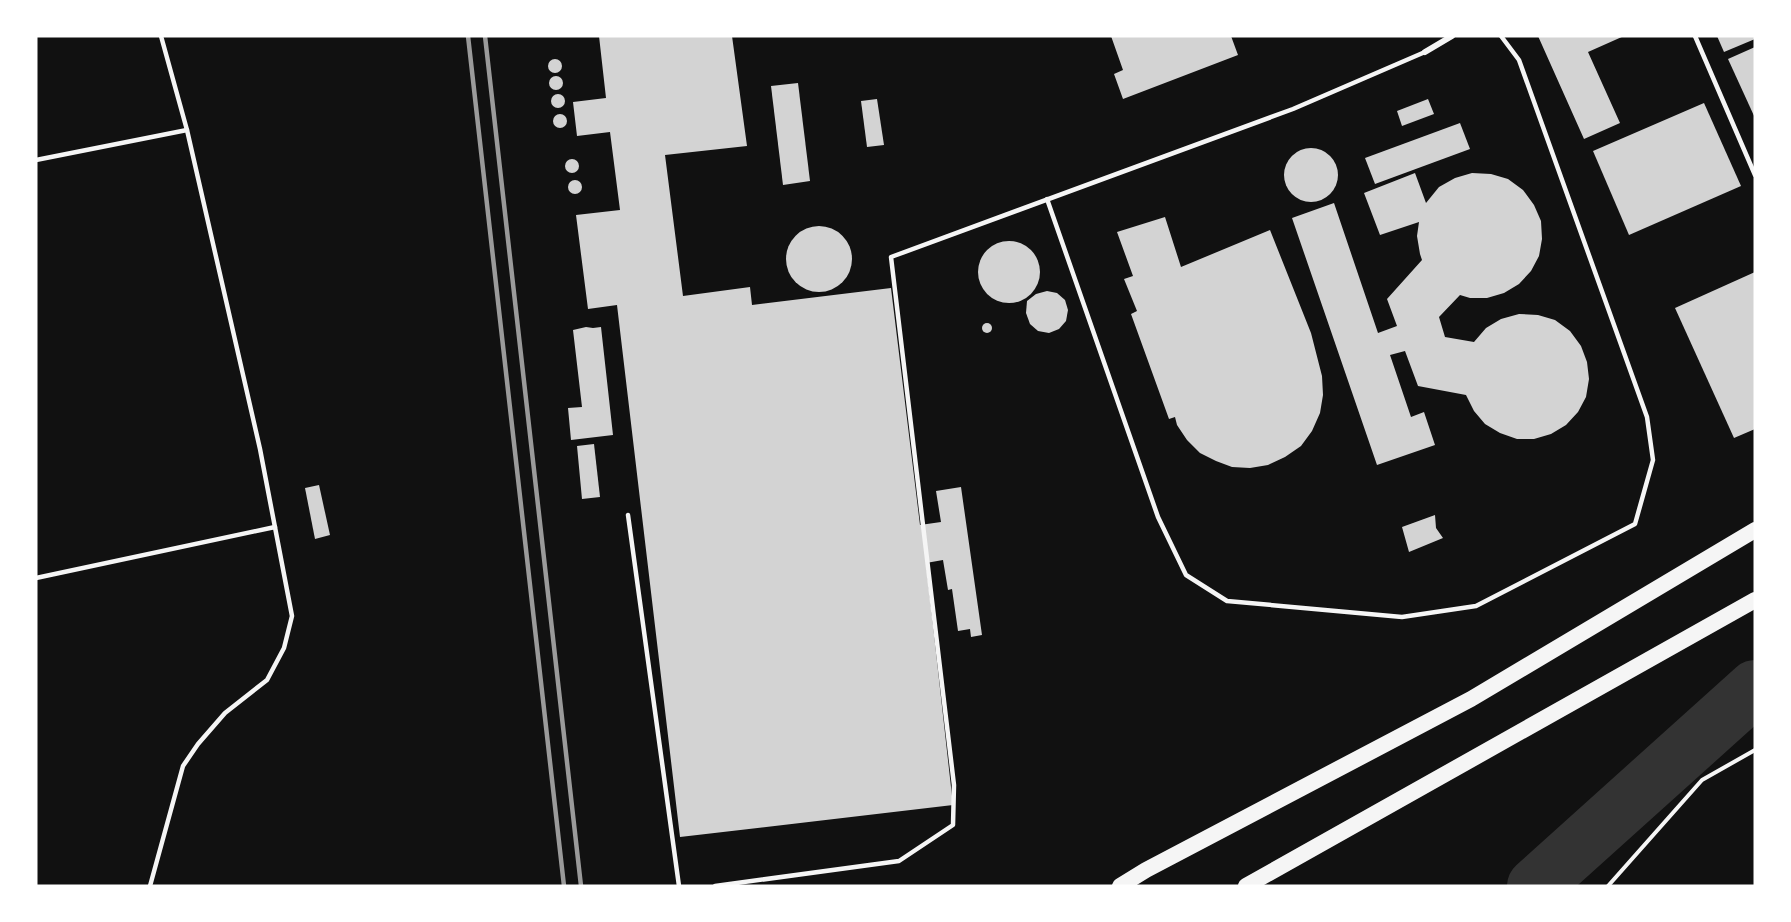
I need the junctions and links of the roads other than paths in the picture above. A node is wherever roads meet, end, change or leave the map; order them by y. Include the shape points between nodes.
1 (161, 36) edge
2 (1452, 36) edge
3 (1501, 36) edge
4 (1695, 36) edge
5 (1425, 52) joint
6 (187, 130) junction
7 (36, 160) edge
8 (1755, 175) edge
9 (1047, 199) junction
10 (628, 515) dead end
11 (275, 526) junction
12 (1755, 530) edge
13 (36, 578) edge
14 (1755, 600) edge
15 (150, 886) edge
16 (679, 886) edge
17 (715, 886) edge
18 (1120, 886) edge
19 (1246, 886) edge

1 - 6 lane
2 - 5 street
3 - 9 lane via 1518,60 1647,417 1653,460 1635,524 1476,606 1402,617 1227,601 1186,575 1158,517
4 - 8 lane
5 - 9 lane via 1293,109
6 - 7 lane
6 - 11 lane
9 - 17 lane via 891,257 954,785 953,825 899,861
10 - 16 lane
11 - 13 lane
11 - 15 lane via 292,616 284,648 267,680 225,713 183,766
12 - 18 highway via 1471,699
14 - 19 highway

